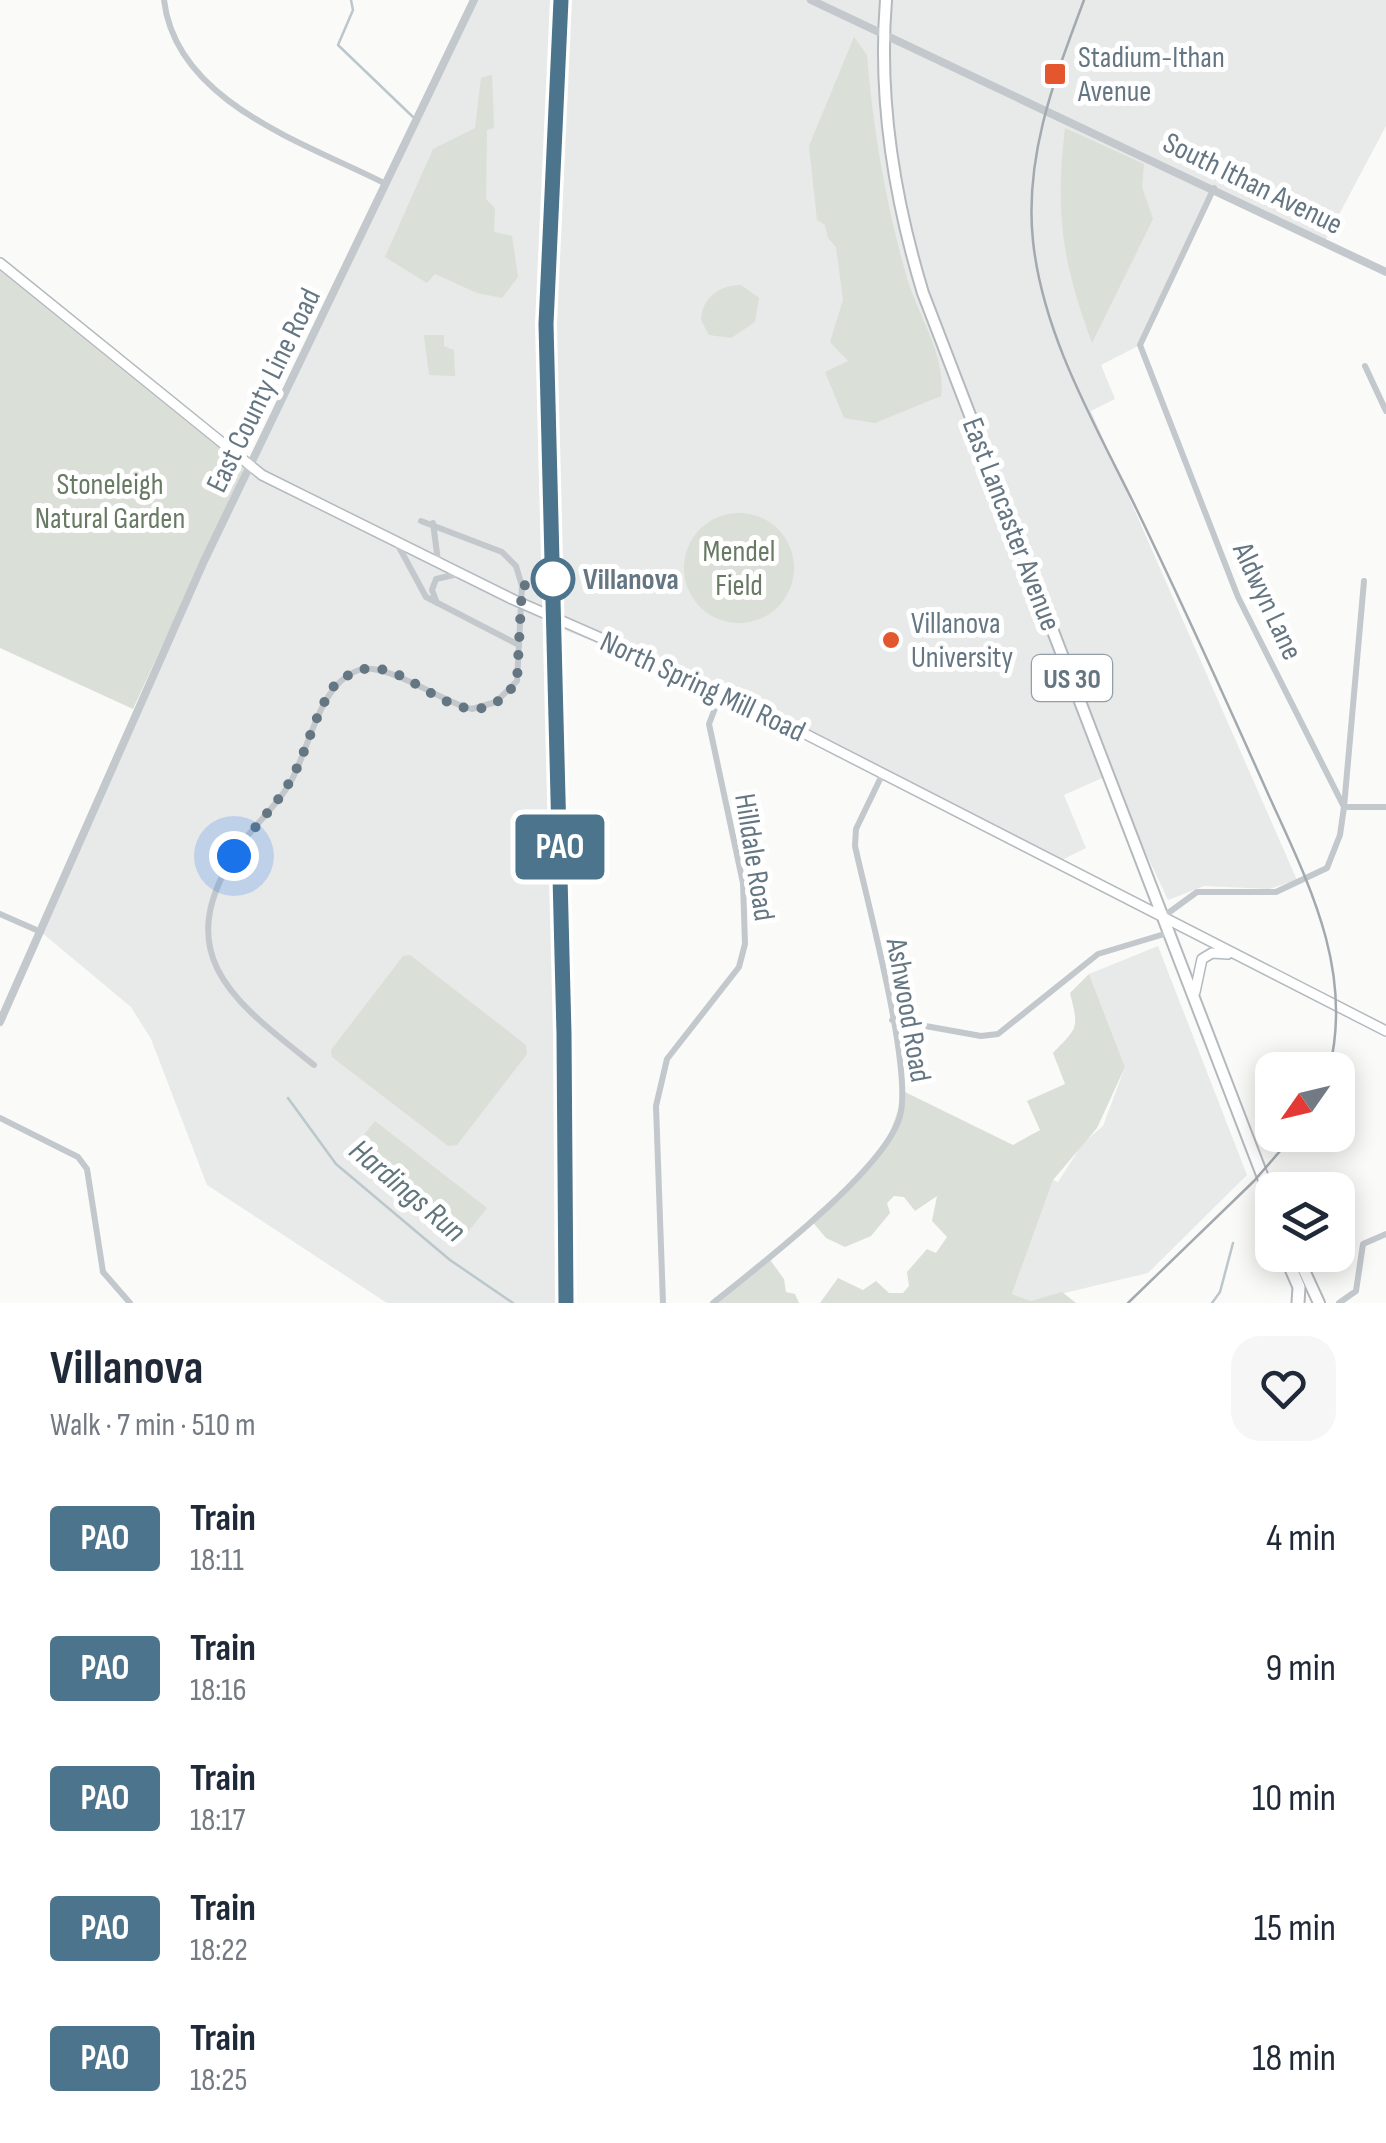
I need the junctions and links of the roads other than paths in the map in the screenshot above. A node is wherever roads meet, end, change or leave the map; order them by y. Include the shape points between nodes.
1 (164, 0) edge
2 (474, 0) edge
3 (811, 0) edge
4 (886, 0) edge
5 (883, 33) junction
6 (386, 184) junction
7 (1214, 188) junction
8 (0, 263) edge
9 (1386, 272) edge
10 (1365, 366) dead end
11 (1386, 411) edge
12 (252, 467) junction
13 (421, 521) dead end
14 (434, 523) junction
15 (395, 544) junction
16 (440, 565) junction
17 (459, 574) junction
18 (1364, 580) dead end
19 (437, 604) junction
20 (520, 646) junction
21 (720, 695) junction
22 (883, 773) junction
23 (1344, 807) junction
24 (1386, 807) edge
25 (0, 914) edge
26 (1164, 916) junction
27 (41, 932) junction
28 (1171, 932) junction
29 (1234, 955) junction
30 (1195, 992) junction
31 (892, 1020) junction
32 (0, 1022) edge
33 (1386, 1031) edge
34 (314, 1065) dead end
35 (0, 1118) edge
36 (1261, 1172) edge
37 (1386, 1234) edge
38 (1293, 1272) edge
39 (1305, 1272) edge
40 (130, 1303) edge
41 (662, 1303) edge
42 (713, 1303) edge
43 (1298, 1303) edge
44 (1320, 1303) edge
45 (1339, 1303) edge

1 - 6 street via 174,44 205,79 248,114
2 - 6 street, East County Line Road
3 - 5 street, South Ithan Avenue
4 - 5 highway, East Lancaster Avenue / US 30
5 - 7 street, South Ithan Avenue
5 - 26 highway, East Lancaster Avenue / US 30 via 894,178 923,292
6 - 12 street, East County Line Road
7 - 9 street, South Ithan Avenue
7 - 23 street, Aldwyn Lane via 1140,346 1238,598
8 - 12 main road, North Spring Mill Road
10 - 11 street
12 - 15 main road, North Spring Mill Road
12 - 27 street, East County Line Road
13 - 14 street
14 - 16 street
14 - 20 street via 502,552 516,566
15 - 16 main road, North Spring Mill Road
15 - 19 street
16 - 17 main road, North Spring Mill Road
17 - 19 street via 436,580
17 - 21 main road, North Spring Mill Road, bridge
18 - 23 street
19 - 20 street
20 - 34 street via 517,681 509,692 472,710 380,670 361,669 336,684 289,784 240,844 214,894 208,931 224,984 240,1006
21 - 22 main road, North Spring Mill Road
21 - 41 street, Hilldale Road via 709,724 743,882 745,944 739,967 668,1059 660,1082
22 - 26 main road, North Spring Mill Road
22 - 31 street, Ashwood Road via 856,829 855,846
23 - 24 street
23 - 26 street via 1323,872 1276,892 1197,892
25 - 27 street
26 - 28 highway, East Lancaster Avenue / US 30
26 - 29 main road, North Spring Mill Road
27 - 32 street, East County Line Road
28 - 30 highway, East Lancaster Avenue / US 30
28 - 31 street via 1098,954 998,1034
29 - 30 main road via 1205,956
29 - 33 main road, North Spring Mill Road
30 - 36 highway, East Lancaster Avenue / US 30
31 - 42 street, Ashwood Road via 903,1091 881,1153
35 - 40 street via 78,1157 87,1168 103,1272
37 - 45 street via 1363,1244 1356,1290
38 - 43 highway
39 - 44 highway

